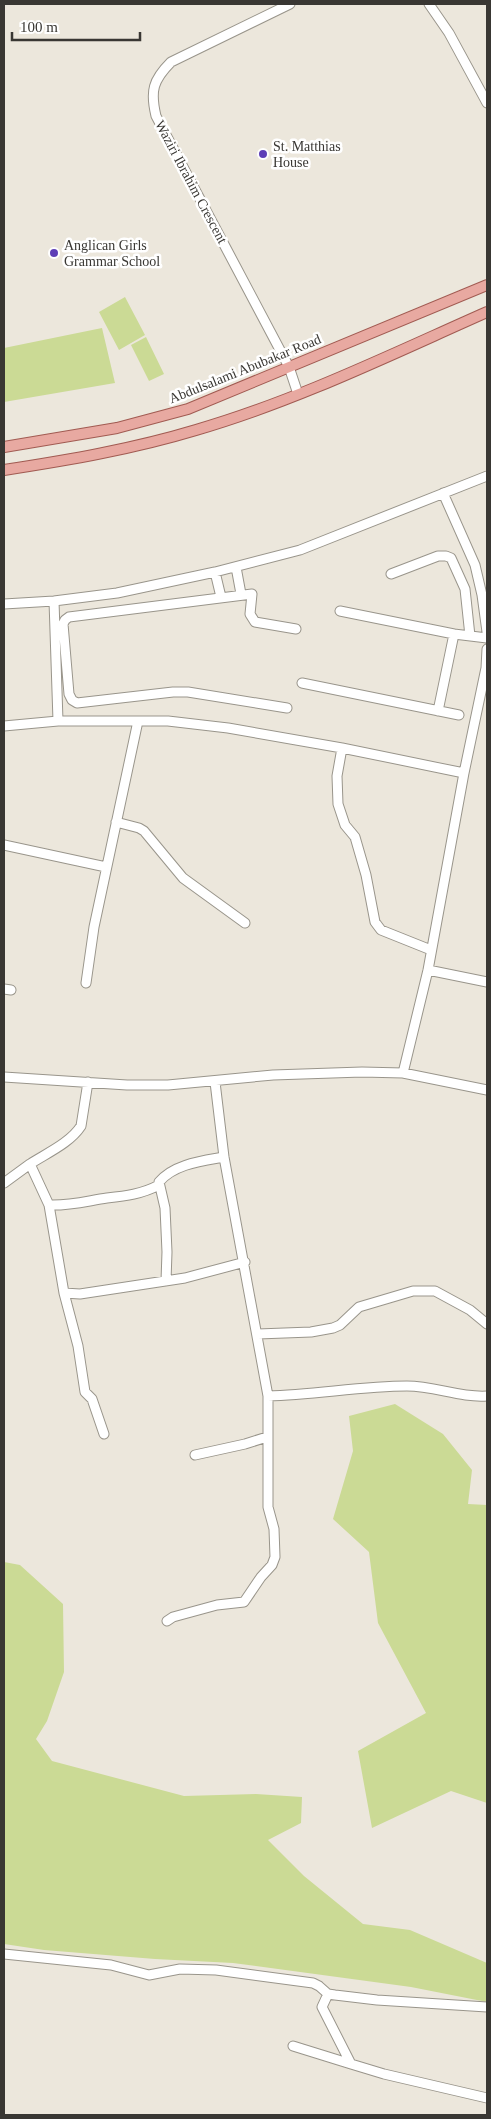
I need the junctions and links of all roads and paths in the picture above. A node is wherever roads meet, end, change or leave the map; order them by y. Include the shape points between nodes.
1 (290, 4) edge
2 (429, 4) edge
3 (487, 103) edge
4 (487, 285) edge
5 (487, 312) edge
6 (289, 367) junction
7 (298, 394) junction
8 (4, 447) edge
9 (4, 470) edge
10 (487, 476) edge
11 (443, 493) junction
12 (236, 567) junction
13 (215, 572) junction
14 (391, 574) dead end
15 (241, 594) junction
16 (221, 597) junction
17 (54, 601) junction
18 (4, 604) edge
19 (340, 611) dead end
20 (296, 629) dead end
21 (487, 632) edge
22 (454, 634) junction
23 (470, 636) junction
24 (487, 638) edge
25 (487, 649) edge
26 (486, 669) edge
27 (302, 683) dead end
28 (287, 708) dead end
29 (438, 711) junction
30 (460, 715) dead end
31 (58, 721) junction
32 (138, 721) junction
33 (4, 726) edge
34 (342, 748) junction
35 (464, 773) junction
36 (116, 822) junction
37 (4, 846) edge
38 (106, 867) junction
39 (245, 923) dead end
40 (431, 950) junction
41 (428, 970) junction
42 (487, 982) edge
43 (86, 983) dead end
44 (403, 1073) junction
45 (4, 1077) edge
46 (88, 1082) junction
47 (215, 1082) junction
48 (487, 1090) edge
49 (224, 1157) junction
50 (30, 1164) junction
51 (4, 1183) edge
52 (159, 1185) junction
53 (49, 1205) junction
54 (245, 1262) junction
55 (166, 1281) junction
56 (64, 1293) junction
57 (487, 1324) edge
58 (258, 1334) junction
59 (268, 1396) junction
60 (487, 1396) edge
61 (104, 1434) dead end
62 (267, 1437) junction
63 (195, 1455) dead end
64 (167, 1621) dead end
65 (4, 1954) edge
66 (328, 1994) junction
67 (487, 2007) edge
68 (294, 2046) dead end
69 (351, 2064) junction
70 (487, 2098) edge

1 - 6 street, Waziri Ibrahim Crescent via 171,62 160,74 153,89 152,102 156,116
2 - 3 street via 449,33
4 - 6 main road, Abdulsalami Abubakar Road
5 - 7 main road
6 - 7 street, Waziri Ibrahim Crescent
6 - 8 main road, Abdulsalami Abubakar Road via 188,409 142,422
7 - 9 main road via 198,430 135,448
10 - 11 street
11 - 12 street via 300,550
11 - 21 street via 475,565
12 - 13 street
12 - 15 street
13 - 16 street
13 - 17 street via 117,593
14 - 23 street via 438,556 451,558 465,589
15 - 16 street
15 - 20 street via 252,594 250,614 255,622
16 - 28 street via 69,617 63,624 72,700 77,703 188,692
17 - 18 street
17 - 31 street
19 - 22 street
22 - 23 street
22 - 29 street
23 - 24 street
25 - 26 street
26 - 35 street
27 - 29 street
29 - 30 street
31 - 32 street
31 - 33 street
32 - 34 street via 228,728
32 - 36 street
34 - 35 street
34 - 40 street via 337,776 338,804 345,825 358,846 375,922 381,930
35 - 40 street
36 - 38 street
36 - 39 street via 144,831 183,878
37 - 38 street
38 - 43 street
40 - 41 street
41 - 42 street
41 - 44 street
44 - 47 street via 274,1075
44 - 48 street
45 - 46 street
46 - 47 street via 168,1085
46 - 50 street via 79,1129
47 - 49 street
49 - 52 street via 185,1166 161,1179
49 - 54 street
50 - 51 street
50 - 53 street
52 - 53 street via 126,1197
52 - 55 street via 165,1208
53 - 56 street
54 - 55 street
54 - 58 street
55 - 56 street via 80,1294
56 - 61 street via 85,1392 92,1399
57 - 58 street via 470,1310 435,1291 413,1291 359,1307 333,1328
58 - 59 street
59 - 60 street via 407,1386 465,1396
59 - 62 street
62 - 63 street
62 - 64 street via 268,1507 274,1529 275,1561 244,1602 217,1605
65 - 66 street via 111,1965 149,1975 180,1969 216,1970 313,1983
66 - 67 street
66 - 69 street via 322,2007
68 - 69 street
69 - 70 street

